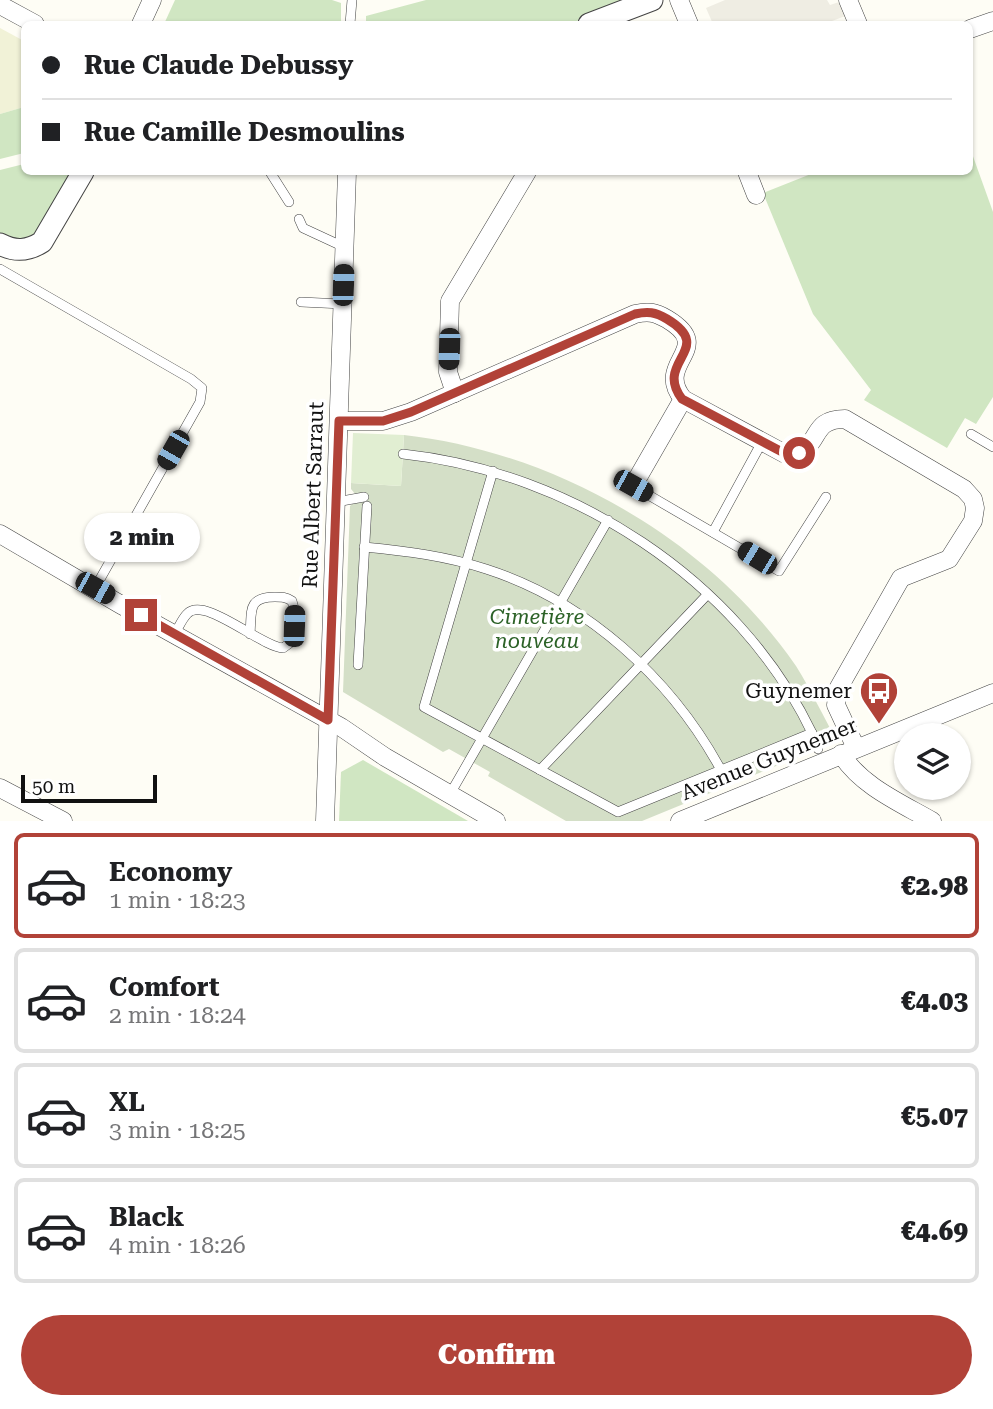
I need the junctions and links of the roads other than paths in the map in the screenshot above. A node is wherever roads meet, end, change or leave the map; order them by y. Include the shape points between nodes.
1 (152, 0) edge
2 (352, 0) edge
3 (652, 0) edge
4 (679, 0) edge
5 (848, 0) edge
6 (0, 5) edge
7 (29, 21) edge
8 (142, 21) edge
9 (350, 21) edge
10 (597, 21) edge
11 (688, 21) edge
12 (857, 21) edge
13 (993, 21) edge
14 (973, 28) edge
15 (81, 175) edge
16 (272, 175) edge
17 (347, 175) edge
18 (525, 175) edge
19 (748, 175) edge
20 (756, 195) dead end
21 (289, 202) dead end
22 (299, 219) dead end
23 (0, 244) edge
24 (344, 247) junction
25 (0, 269) edge
26 (301, 302) dead end
27 (343, 304) junction
28 (455, 393) junction
29 (682, 399) junction
30 (339, 421) junction
31 (971, 434) dead end
32 (762, 442) junction
33 (993, 447) edge
34 (403, 454) dead end
35 (493, 471) junction
36 (633, 486) joint
37 (825, 497) dead end
38 (336, 502) junction
39 (608, 520) junction
40 (713, 532) junction
41 (0, 534) edge
42 (364, 547) junction
43 (465, 563) junction
44 (95, 588) junction
45 (707, 595) junction
46 (560, 603) junction
47 (176, 633) junction
48 (250, 634) junction
49 (641, 664) junction
50 (358, 665) dead end
51 (993, 693) edge
52 (328, 720) junction
53 (812, 733) junction
54 (482, 738) junction
55 (818, 748) dead end
56 (849, 751) junction
57 (540, 770) junction
58 (721, 770) junction
59 (0, 788) edge
60 (450, 794) junction
61 (62, 821) edge
62 (325, 821) edge
63 (496, 821) edge
64 (680, 821) edge
65 (932, 821) edge

1 - 8 street
2 - 9 lane
3 - 10 street
4 - 11 street
5 - 12 street
6 - 7 street
13 - 14 street
15 - 23 street via 42,242 20,250
16 - 21 lane
17 - 24 street, Rue Albert Sarraut
18 - 28 street via 450,301 448,372
19 - 20 street
22 - 24 lane via 303,229
24 - 27 street, Rue Albert Sarraut
25 - 44 lane via 202,388 200,402
26 - 27 lane
27 - 30 street, Rue Albert Sarraut
28 - 29 street via 647,312 682,328 688,339 674,384
28 - 30 street via 383,421
29 - 32 street
29 - 36 street
30 - 38 street, Rue Albert Sarraut
31 - 33 lane
32 - 40 lane
32 - 56 street via 786,454 799,453 809,447 819,427 833,419 845,419 964,488 973,499 972,520 949,559 901,578 838,689 836,705
34 - 35 lane
35 - 39 lane via 552,492
35 - 43 lane
36 - 40 lane
37 - 40 lane via 779,571
38 - 42 lane via 366,501
38 - 52 street, Rue Albert Sarraut
39 - 45 lane
39 - 46 lane
41 - 44 street
42 - 43 lane
42 - 50 lane
43 - 46 lane
43 - 54 lane via 424,707
44 - 47 street
45 - 49 lane
45 - 53 lane via 763,656
46 - 49 lane
46 - 54 lane
47 - 48 lane via 195,608
47 - 52 street
48 - 48 lane via 283,649 294,640 292,601 288,597 257,599
49 - 57 lane
49 - 58 lane via 677,702
51 - 56 street, Avenue Guynemer
52 - 60 street
52 - 62 street, Rue Albert Sarraut
53 - 55 lane
53 - 58 lane
54 - 57 lane
54 - 60 lane
56 - 64 street, Avenue Guynemer
56 - 65 street via 850,767
57 - 58 lane via 618,812
59 - 61 street
60 - 63 street

